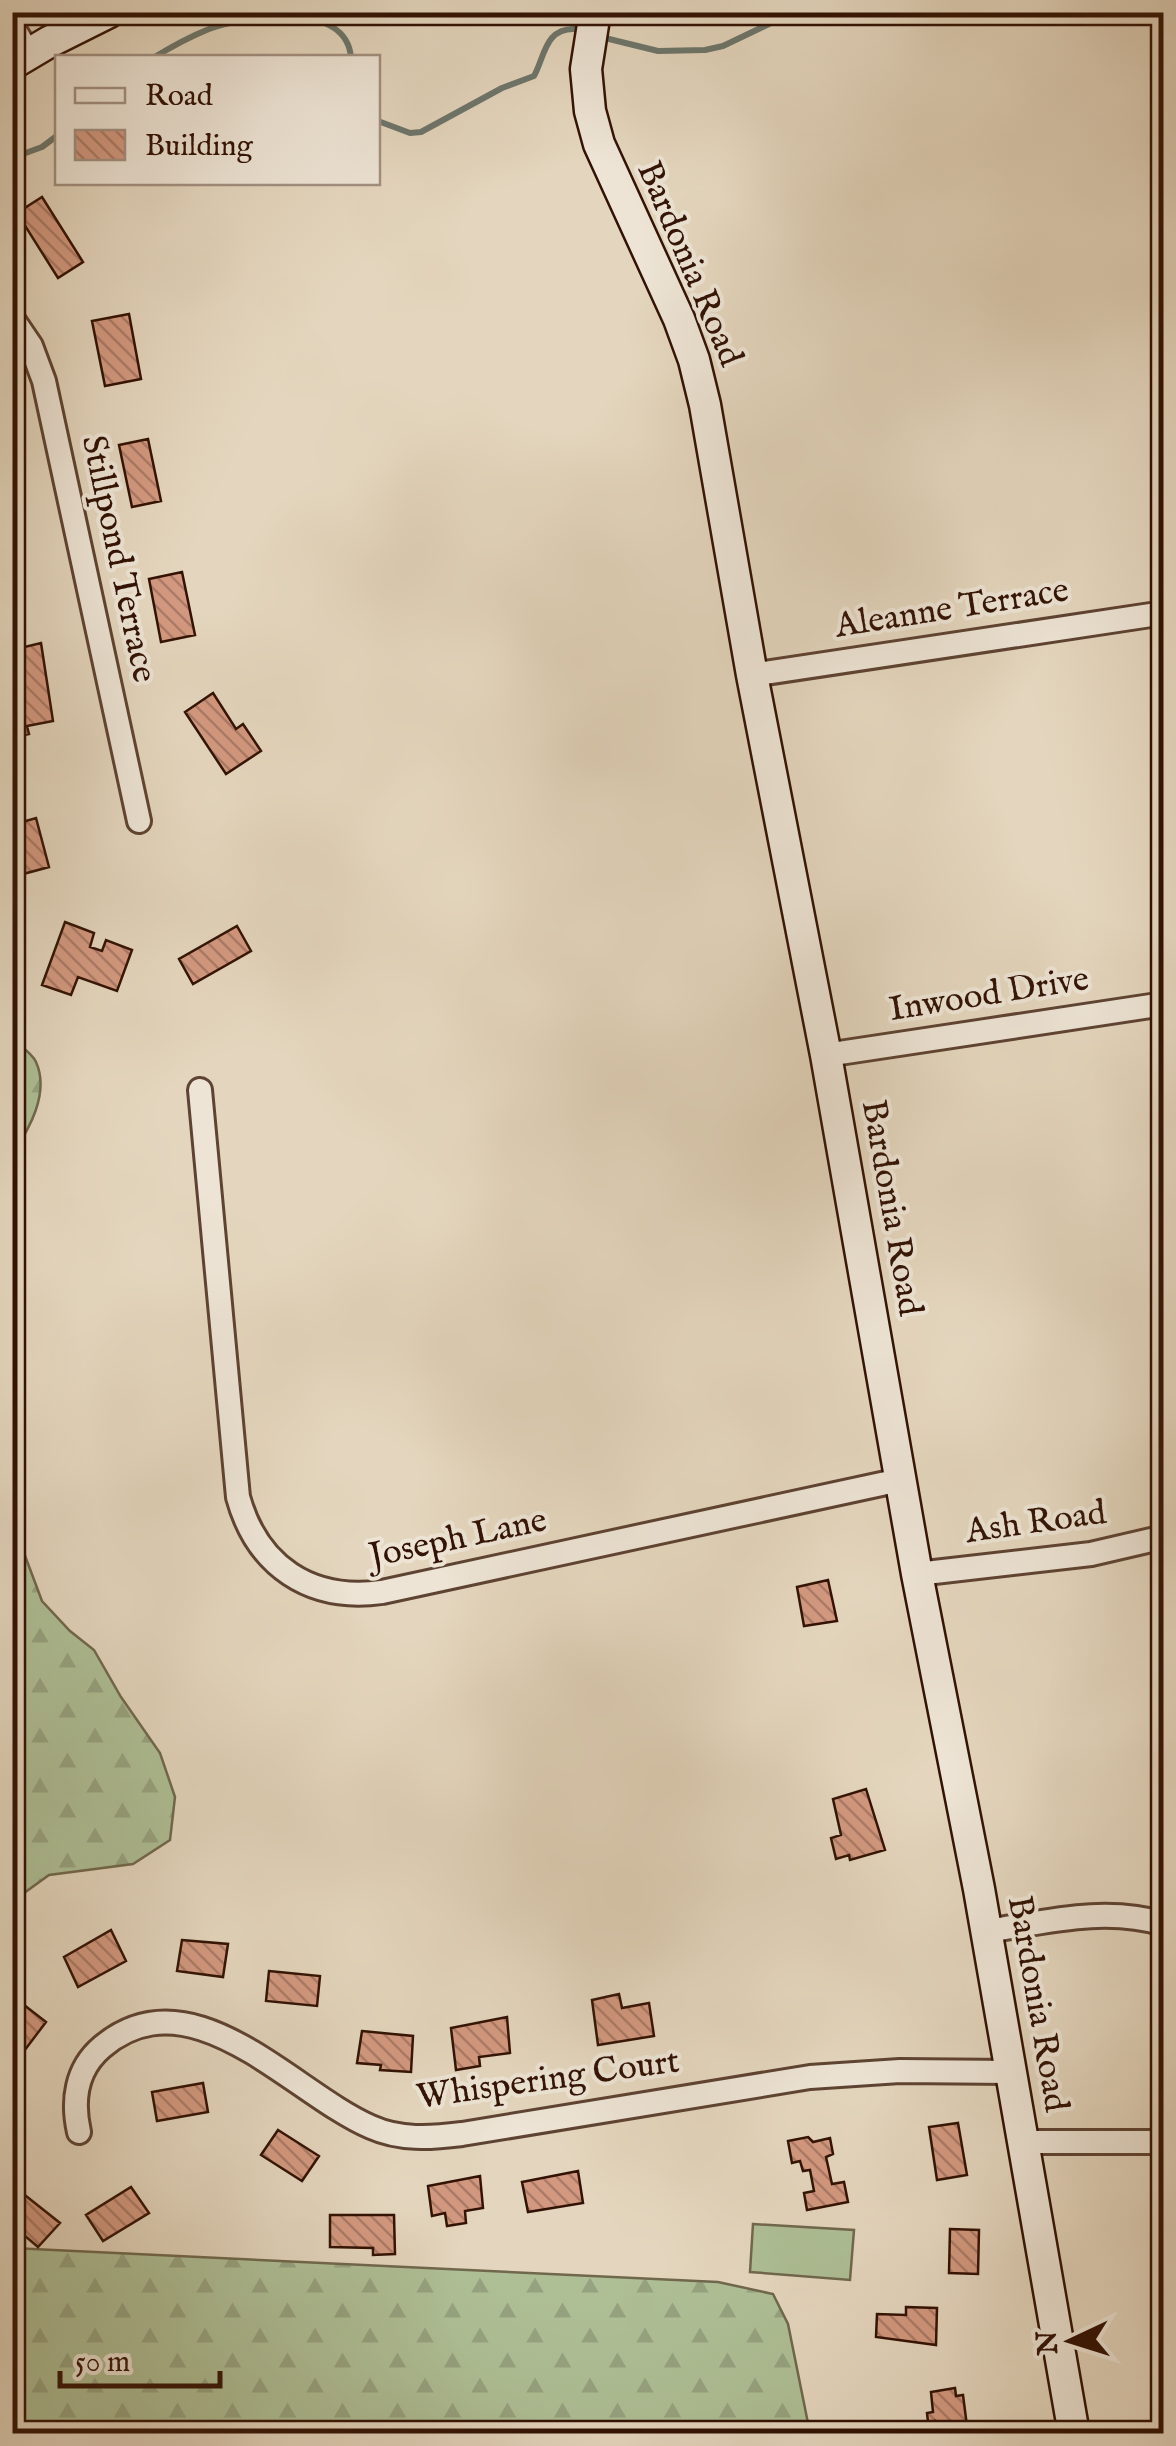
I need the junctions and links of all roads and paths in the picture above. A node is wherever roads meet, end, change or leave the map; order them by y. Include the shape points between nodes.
1 (109, 12) edge
2 (596, 12) edge
3 (12, 26) edge
4 (20, 59) edge
5 (12, 318) edge
6 (1164, 613) edge
7 (752, 675) junction
8 (139, 821) dead end
9 (1164, 1004) edge
10 (826, 1055) junction
11 (200, 1090) dead end
12 (900, 1480) junction
13 (1164, 1537) edge
14 (917, 1574) junction
15 (1164, 1924) edge
16 (987, 1931) junction
17 (1011, 2072) junction
18 (79, 2132) dead end
19 (1022, 2142) junction
20 (1164, 2142) edge
21 (1074, 2434) edge

1 - 4 street
2 - 7 street, Bardonia Road via 586,55 590,111 604,158 694,360
3 - 4 street
5 - 8 street, Stillpond Terrace via 44,381
6 - 7 street, Aleanne Terrace
7 - 10 street, Bardonia Road
9 - 10 street, Inwood Drive
10 - 12 street, Bardonia Road
11 - 12 street, Joseph Lane via 238,1497 256,1541 294,1577 336,1594 382,1592
12 - 14 street, Bardonia Road
13 - 14 street, Ash Road via 1091,1554
14 - 16 street, Bardonia Road
15 - 16 street via 1102,1914
16 - 17 street, Bardonia Road
17 - 18 street, Whispering Court via 810,2077 462,2134 406,2137 355,2119 226,2036 164,2024 119,2036 95,2054 77,2089
17 - 19 street, Bardonia Road
19 - 20 street
19 - 21 street, Bardonia Road

